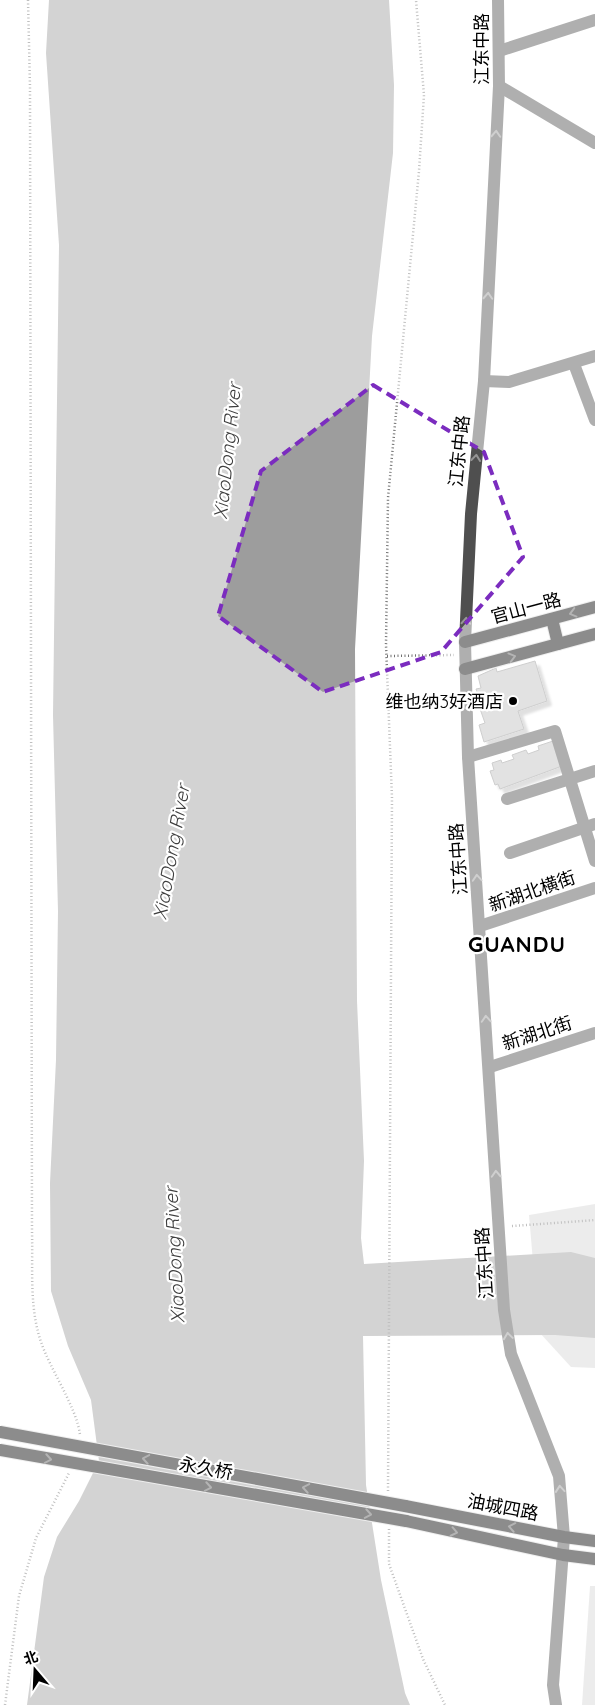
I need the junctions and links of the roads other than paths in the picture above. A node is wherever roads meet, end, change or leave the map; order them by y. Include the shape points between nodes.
1 (498, 0) edge
2 (595, 20) edge
3 (499, 51) junction
4 (499, 86) junction
5 (595, 143) edge
6 (595, 356) edge
7 (574, 364) junction
8 (484, 381) junction
9 (595, 420) edge
10 (595, 607) edge
11 (552, 619) junction
12 (595, 634) edge
13 (558, 644) junction
14 (465, 648) junction
15 (465, 669) junction
16 (468, 757) junction
17 (595, 771) edge
18 (570, 779) junction
19 (506, 800) dead end
20 (590, 826) edge
21 (510, 854) dead end
22 (595, 860) edge
23 (595, 888) edge
24 (480, 926) junction
25 (595, 1033) edge
26 (490, 1067) junction
27 (0, 1432) edge
28 (0, 1450) edge
29 (405, 1506) joint
30 (406, 1521) joint
31 (564, 1537) junction
32 (595, 1541) edge
33 (563, 1555) junction
34 (595, 1559) edge
35 (556, 1705) edge

1 - 3 street, 江东中路
2 - 3 street
3 - 4 street, 江东中路
4 - 5 street
8 -> 4 street, 江东中路
6 - 7 street
7 - 8 street via 509,382
7 - 9 street
14 -> 8 street, 江东中路 via 471,514
10 -> 11 main road, 官山一路
11 - 13 main road
11 - 14 main road, 官山一路
12 - 13 main road
15 -> 13 main road
14 - 15 street, 江东中路
15 - 16 street, 江东中路
16 - 18 street via 555,731
24 -> 16 street, 江东中路
17 - 18 street
18 - 19 street
18 - 20 street
20 - 21 street
20 - 22 street
23 - 24 street, 新湖北横街
26 -> 24 street, 江东中路
25 - 26 street, 新湖北街
31 -> 26 street, 江东中路 via 559,1476 510,1354 504,1310
29 -> 27 main road, 永久桥, bridge
28 -> 30 main road, 永久桥, bridge
31 -> 29 main road, 油城四路
30 -> 33 main road, 油城四路
31 - 32 main road, 油城四路
31 - 33 street, 江东中路
33 - 34 main road, 油城四路
33 - 35 street, 江东中路 via 553,1685

